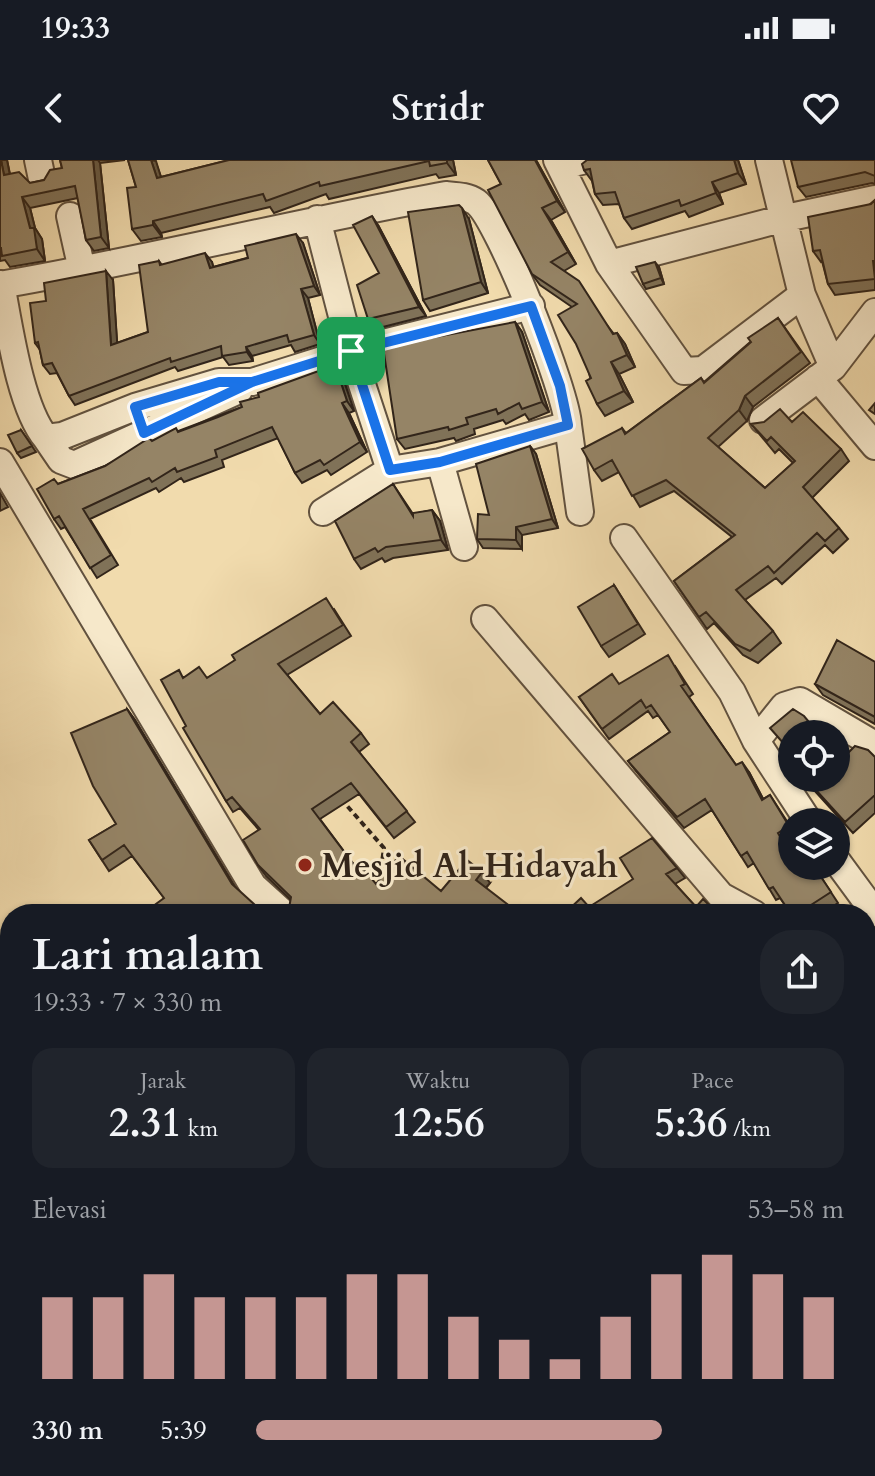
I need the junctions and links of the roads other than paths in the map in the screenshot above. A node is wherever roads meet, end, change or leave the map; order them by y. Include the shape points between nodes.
1 (769, 160) edge
2 (568, 162) edge
3 (875, 199) edge
4 (70, 216) dead end
5 (317, 219) junction
6 (781, 219) junction
7 (609, 264) junction
8 (82, 270) junction
9 (1, 284) edge
10 (802, 295) junction
11 (531, 306) junction
12 (875, 312) edge
13 (351, 351) junction
14 (826, 372) junction
15 (252, 382) junction
16 (135, 407) junction
17 (763, 420) edge
18 (568, 425) junction
19 (144, 433) junction
20 (46, 438) junction
21 (875, 446) edge
22 (0, 462) edge
23 (440, 462) junction
24 (390, 470) junction
25 (323, 512) dead end
26 (580, 512) dead end
27 (624, 538) dead end
28 (464, 547) dead end
29 (485, 619) dead end
30 (756, 741) junction
31 (875, 745) edge
32 (800, 808) edge
33 (850, 879) edge
34 (273, 904) edge
35 (736, 904) edge
36 (868, 904) edge

1 - 6 street
2 - 7 street
3 - 6 street
4 - 8 street
5 - 8 street
5 - 11 street via 446,195 475,201
5 - 13 street
6 - 7 street
6 - 10 street
7 - 10 street via 676,365 690,373 703,370
8 - 9 street
9 - 20 street via 19,370
10 - 14 street
11 - 13 street
11 - 18 street
12 - 14 street
13 - 15 street
13 - 24 street
14 - 17 street
14 - 21 street
15 - 16 street via 219,382
15 - 19 street
16 - 19 street
16 - 20 street
18 - 23 street
18 - 26 street
19 - 20 street via 69,466
22 - 34 street via 253,886
23 - 24 street
23 - 28 street
24 - 25 street
27 - 30 street via 732,692
29 - 35 street via 721,896
30 - 31 street via 784,706 800,701
30 - 32 street
33 - 36 street

